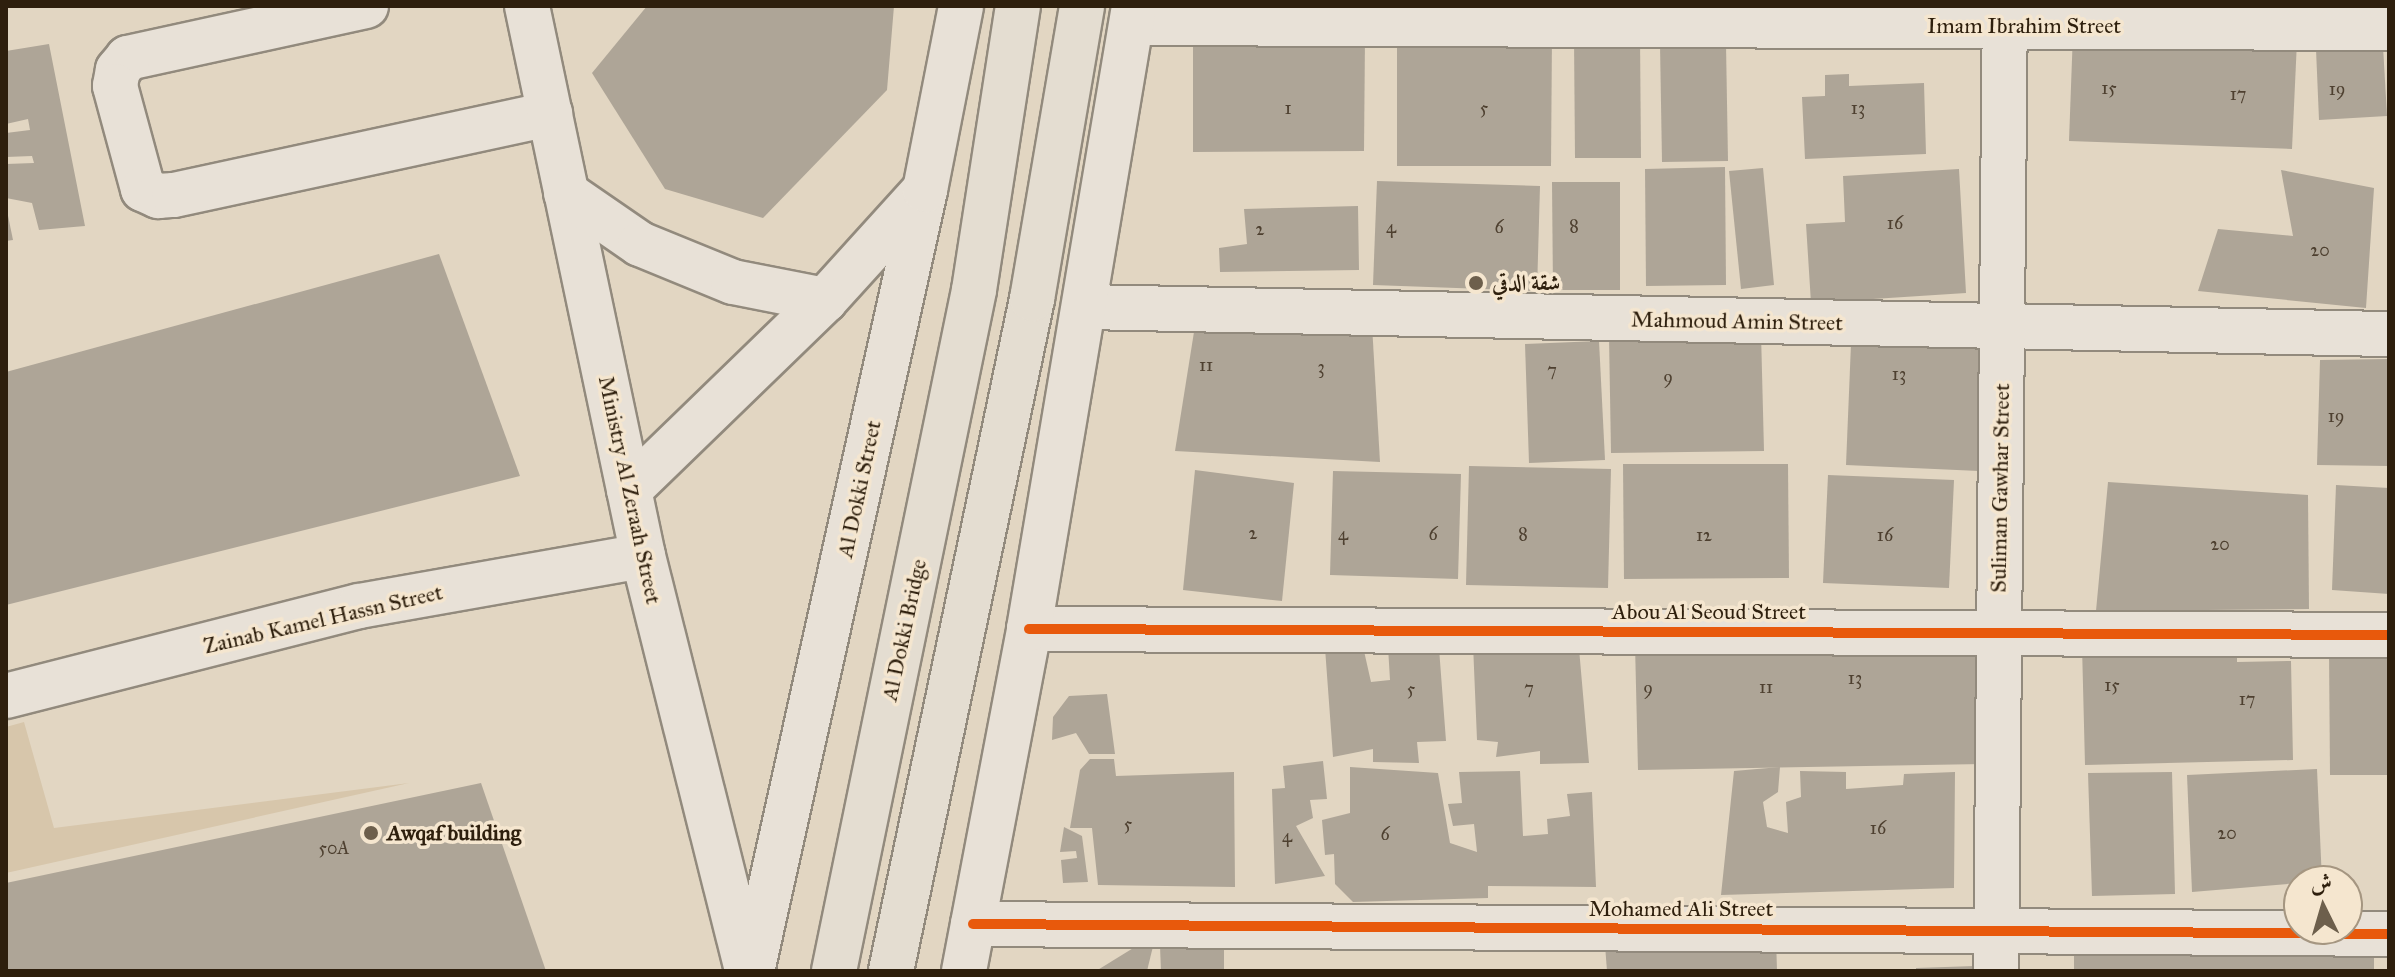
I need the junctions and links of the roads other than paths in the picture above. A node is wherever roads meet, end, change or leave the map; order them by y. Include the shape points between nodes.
1 (366, 6) edge
2 (527, 6) edge
3 (961, 6) edge
4 (1018, 6) edge
5 (1082, 6) edge
6 (1133, 14) edge
7 (2005, 16) edge
8 (2339, 17) edge
9 (2389, 28) edge
10 (550, 114) junction
11 (925, 190) junction
12 (566, 193) junction
13 (825, 300) junction
14 (1086, 307) junction
15 (2002, 326) junction
16 (2389, 334) edge
17 (629, 490) junction
18 (643, 556) junction
19 (1029, 629) junction
20 (1998, 633) junction
21 (2389, 635) edge
22 (6, 696) edge
23 (973, 924) junction
24 (2389, 934) edge
25 (1996, 951) edge
26 (750, 971) edge
27 (834, 971) edge
28 (891, 971) edge
29 (964, 971) edge

1 - 10 street via 128,58 118,70 115,86 143,189 158,196 174,195
2 - 10 street, Ministry Al Zeraah Street
3 - 11 street, Al Dokki Street
4 - 27 main road, Al Dokki Bridge via 974,290
5 - 28 main road via 1032,299
6 - 7 street, Imam Ibrahim Street
6 - 14 street
7 - 8 street, Imam Ibrahim Street
7 - 15 street, Suliman Gawhar Street
8 - 9 street, Imam Ibrahim Street
10 - 12 street, Ministry Al Zeraah Street
11 - 13 street
11 - 26 street, Al Dokki Street
12 - 13 street via 640,244 720,277
12 - 17 street, Ministry Al Zeraah Street
13 - 17 street
14 - 15 street, Mahmoud Amin Street
14 - 19 street
15 - 16 street, Mahmoud Amin Street
15 - 20 street, Suliman Gawhar Street
17 - 18 street, Ministry Al Zeraah Street
18 - 22 street, Zainab Kamel Hassn Street via 359,606
18 - 26 street, Ministry Al Zeraah Street
19 - 20 street, Abou Al Seoud Street
19 - 23 street
20 - 21 street, Abou Al Seoud Street
20 - 25 street, Suliman Gawhar Street
23 - 25 street, Mohamed Ali Street
23 - 29 street
24 - 25 street, Mohamed Ali Street

